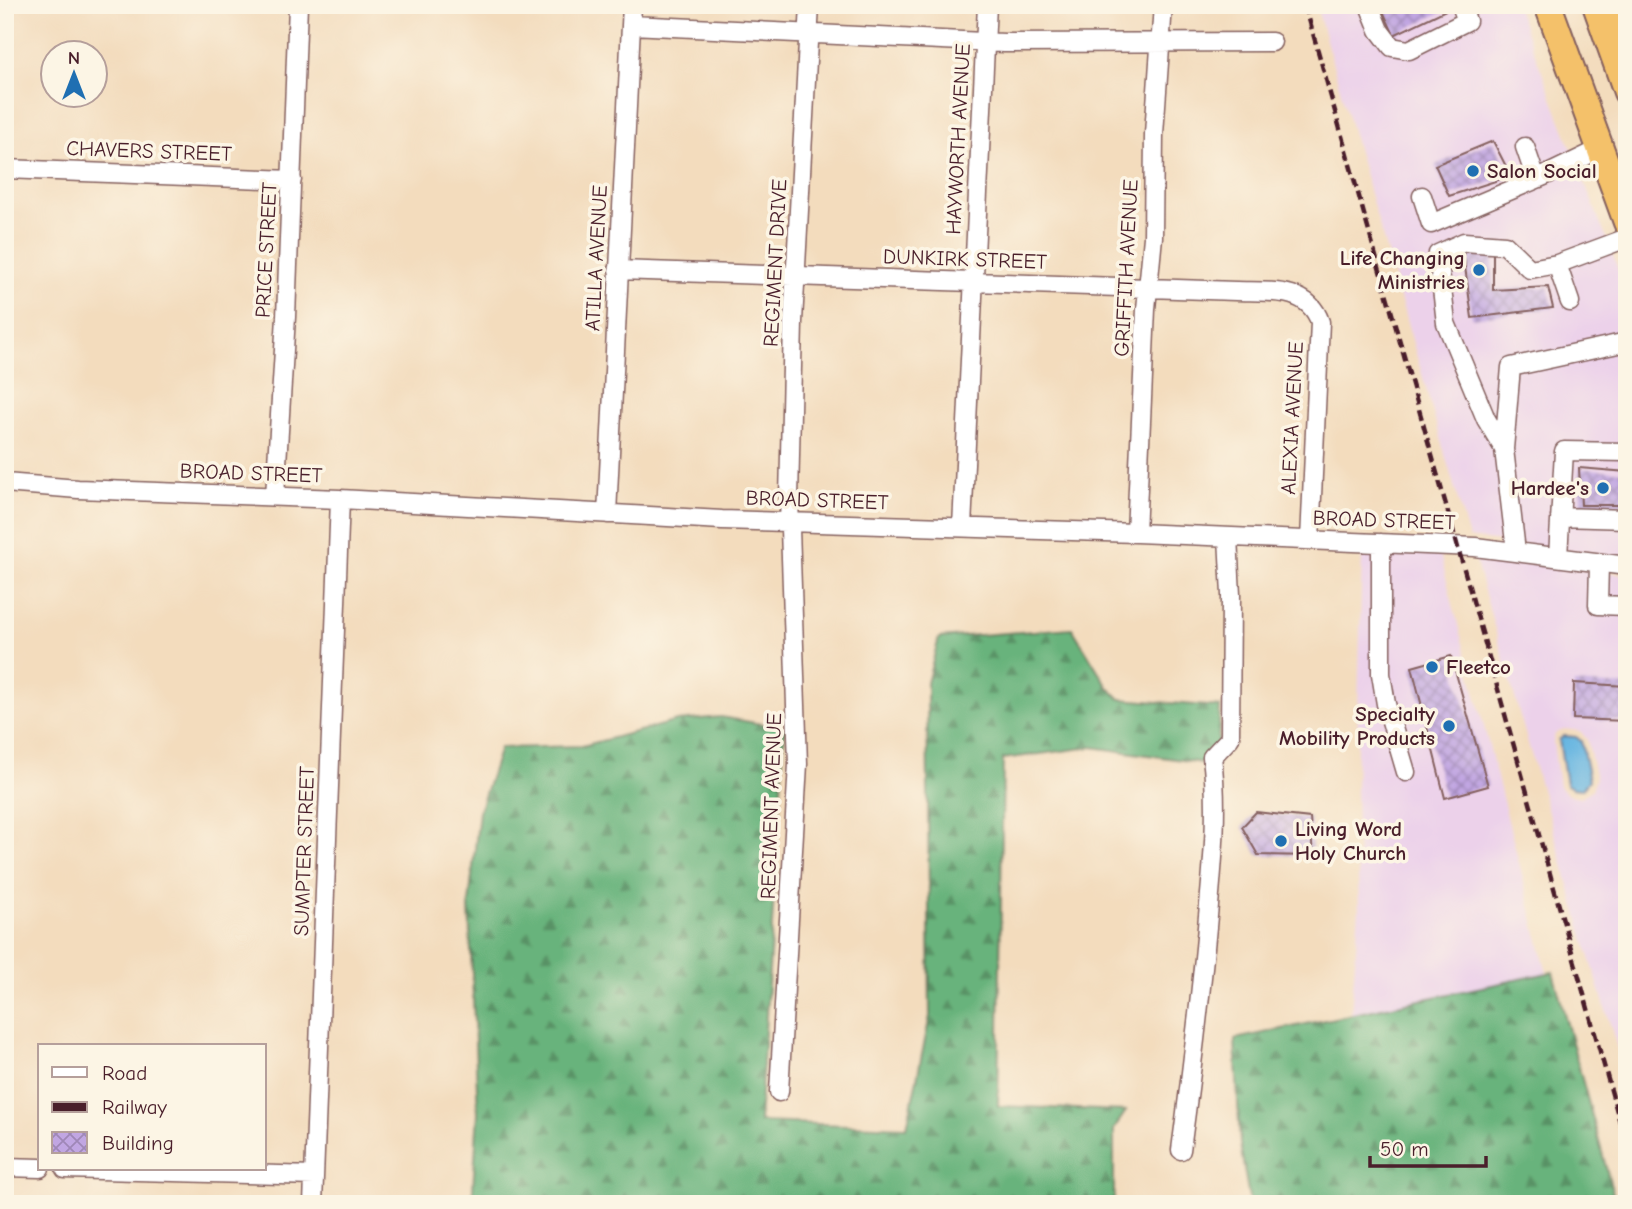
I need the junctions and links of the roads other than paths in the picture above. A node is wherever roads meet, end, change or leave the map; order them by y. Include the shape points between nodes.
1 (298, 5) edge
2 (632, 5) edge
3 (810, 5) edge
4 (986, 5) edge
5 (1163, 5) edge
6 (1369, 5) edge
7 (1461, 5) edge
8 (1548, 5) edge
9 (1596, 5) edge
10 (1618, 5) edge
11 (631, 25) junction
12 (1620, 33) edge
13 (808, 34) junction
14 (985, 41) junction
15 (1272, 42) dead end
16 (1161, 43) junction
17 (1627, 92) edge
18 (1525, 147) dead end
19 (1600, 149) junction
20 (5, 169) edge
21 (1536, 179) junction
22 (292, 180) junction
23 (1422, 196) dead end
24 (1627, 222) edge
25 (1431, 224) junction
26 (1627, 238) edge
27 (1438, 254) junction
28 (1557, 264) junction
29 (618, 270) junction
30 (797, 276) junction
31 (974, 282) junction
32 (1149, 290) junction
33 (1308, 301) joint
34 (1570, 302) dead end
35 (1627, 342) edge
36 (1504, 449) junction
37 (1627, 452) edge
38 (5, 483) edge
39 (275, 496) junction
40 (340, 499) junction
41 (1627, 508) edge
42 (1560, 511) junction
43 (607, 514) junction
44 (1627, 519) edge
45 (791, 522) junction
46 (962, 527) junction
47 (1136, 533) junction
48 (1228, 537) junction
49 (1310, 540) junction
50 (1381, 543) junction
51 (1516, 551) junction
52 (1558, 557) junction
53 (1599, 564) junction
54 (1627, 566) edge
55 (1627, 606) edge
56 (1406, 772) dead end
57 (779, 1092) dead end
58 (1181, 1150) dead end
59 (5, 1167) edge
60 (38, 1168) edge
61 (101, 1170) edge
62 (314, 1176) junction
63 (313, 1204) edge

1 - 22 street, PRICE STREET
2 - 11 street, ATILLA AVENUE
3 - 13 street, REGIMENT DRIVE
4 - 14 street, HAYWORTH AVENUE
5 - 16 street, GRIFFITH AVENUE
6 - 7 street via 1392,47 1409,50 1467,21
8 - 19 highway
9 - 12 highway
10 - 12 highway
11 - 13 street
11 - 29 street, ATILLA AVENUE
12 - 17 highway
13 - 14 street
13 - 30 street, REGIMENT DRIVE
14 - 16 street
14 - 31 street, HAYWORTH AVENUE
15 - 16 street
16 - 32 street, GRIFFITH AVENUE
18 - 21 street
19 - 21 street
19 - 24 highway
20 - 22 street, CHAVERS STREET
21 - 25 street
22 - 39 street, PRICE STREET
23 - 25 street
25 - 27 street
26 - 28 street
27 - 28 street via 1464,242 1505,245 1530,269
27 - 36 street via 1446,323 1486,419
28 - 34 street
29 - 30 street, DUNKIRK STREET
29 - 43 street, ATILLA AVENUE
30 - 31 street, DUNKIRK STREET
30 - 45 street, REGIMENT DRIVE
31 - 32 street, DUNKIRK STREET
31 - 46 street, HAYWORTH AVENUE
32 - 33 street, DUNKIRK STREET via 1282,293
32 - 47 street, GRIFFITH AVENUE
33 - 49 street, ALEXIA AVENUE via 1320,322
35 - 36 street via 1510,367
36 - 51 street
37 - 42 street via 1564,451
38 - 39 street, BROAD STREET
39 - 40 street, BROAD STREET
40 - 43 street, BROAD STREET
40 - 62 street, SUMPTER STREET
41 - 42 street
42 - 44 street
42 - 52 street
43 - 45 street, BROAD STREET
45 - 46 street, BROAD STREET
45 - 57 street, REGIMENT AVENUE via 798,764
46 - 47 street, BROAD STREET
47 - 48 street, BROAD STREET
48 - 49 street, BROAD STREET
48 - 58 street via 1230,738 1212,757 1216,786 1212,874
49 - 50 street, BROAD STREET
50 - 51 street, BROAD STREET
50 - 56 street via 1381,674
51 - 52 street, BROAD STREET
52 - 53 street, BROAD STREET
53 - 54 street, BROAD STREET
53 - 55 street via 1598,605
59 - 60 street
61 - 62 street
62 - 63 street, SUMPTER STREET

